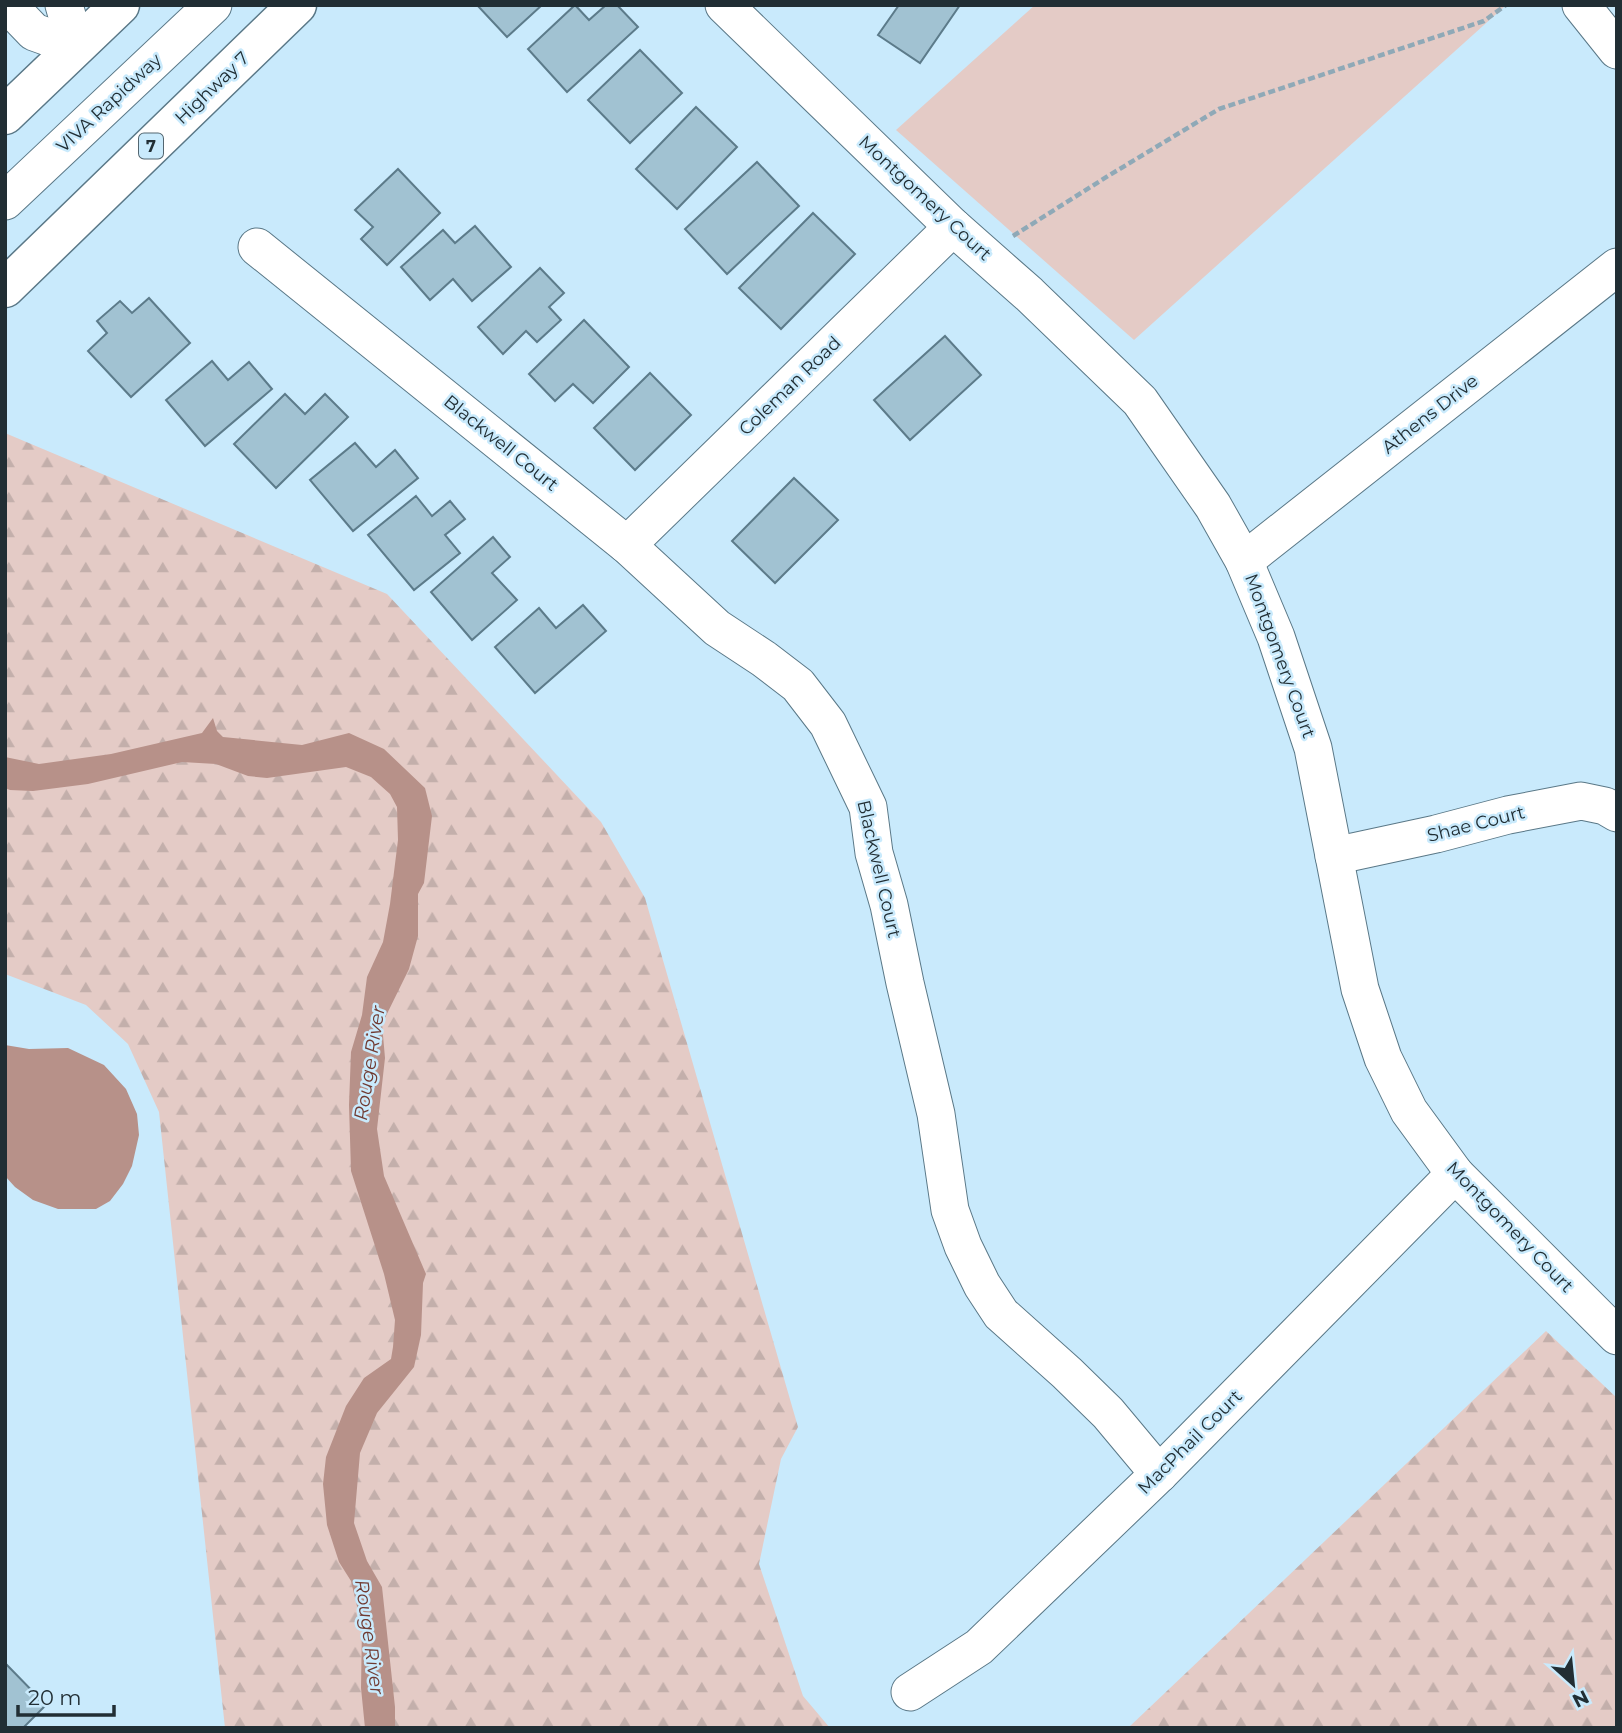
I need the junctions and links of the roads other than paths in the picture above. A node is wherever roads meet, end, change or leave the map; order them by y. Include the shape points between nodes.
1 (8, 5) edge
2 (64, 5) edge
3 (120, 5) edge
4 (213, 5) edge
5 (297, 5) edge
6 (724, 5) edge
7 (1581, 5) edge
8 (76, 47) junction
9 (1617, 50) edge
10 (5, 115) edge
11 (5, 201) edge
12 (953, 228) junction
13 (257, 247) dead end
14 (1617, 267) edge
15 (5, 288) edge
16 (627, 545) junction
17 (1244, 561) junction
18 (1617, 813) edge
19 (1334, 856) junction
20 (1455, 1174) junction
21 (1617, 1336) edge
22 (1159, 1474) junction
23 (909, 1692) dead end

1 - 8 street via 34,32
2 - 8 street
3 - 8 main road
4 - 11 street, VIVA Rapidway
5 - 15 main road, Highway 7 / 7
6 - 12 street, Montgomery Court
7 - 9 street
8 - 10 main road
12 - 16 street, Coleman Road
12 - 17 street, Montgomery Court via 1140,401 1213,506
13 - 16 street, Blackwell Court
14 - 17 street, Athens Drive
16 - 22 street, Blackwell Court via 717,628 798,685 828,724 868,807 874,853 936,1114 950,1209 963,1246 1001,1314 1108,1412
17 - 19 street, Montgomery Court via 1276,637 1313,748
18 - 19 street, Shae Court via 1581,801
19 - 20 street, Montgomery Court via 1360,989 1383,1058 1409,1111
20 - 21 street, Montgomery Court
20 - 22 street, MacPhail Court
22 - 23 street, MacPhail Court via 979,1647

